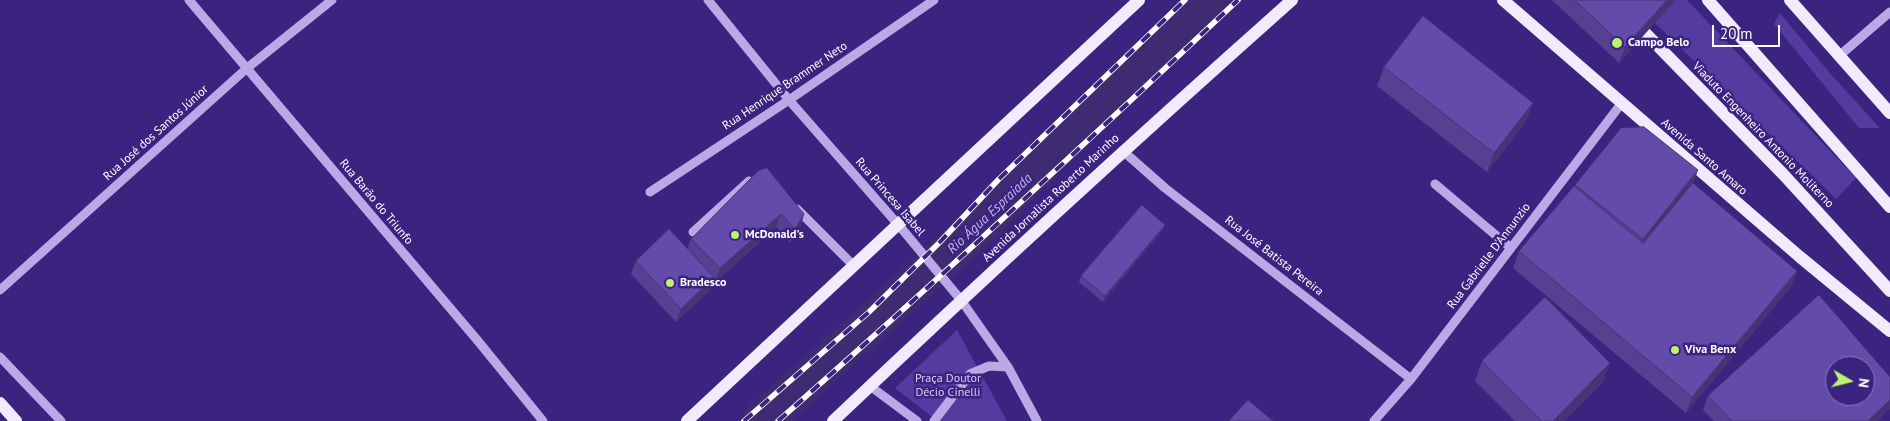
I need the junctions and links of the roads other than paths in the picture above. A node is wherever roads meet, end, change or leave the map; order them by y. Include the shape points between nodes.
1 (189, 0) edge
2 (332, 0) edge
3 (708, 0) edge
4 (934, 0) edge
5 (1139, 0) edge
6 (1292, 0) edge
7 (1503, 0) edge
8 (1613, 0) edge
9 (1708, 0) edge
10 (1790, 0) edge
11 (1890, 12) edge
12 (1840, 56) junction
13 (246, 69) junction
14 (789, 100) junction
15 (1621, 104) junction
16 (1890, 113) edge
17 (1123, 151) junction
18 (759, 177) edge
19 (1435, 184) dead end
20 (650, 192) dead end
21 (788, 199) edge
22 (1890, 206) edge
23 (900, 226) junction
24 (693, 232) dead end
25 (1511, 248) junction
26 (853, 265) junction
27 (0, 290) edge
28 (1890, 290) edge
29 (959, 297) junction
30 (1890, 331) edge
31 (0, 358) edge
32 (1008, 367) junction
33 (1411, 379) junction
34 (870, 386) junction
35 (0, 403) edge
36 (16, 421) edge
37 (61, 421) edge
38 (543, 421) edge
39 (687, 421) edge
40 (833, 421) edge
41 (917, 421) edge
42 (934, 421) edge
43 (1037, 421) edge
44 (1374, 421) edge

1 - 13 street, Rua Barão do Triunfo
2 - 13 street, Rua José dos Santos Júnior
3 - 14 street, Rua Princesa Isabel
4 - 14 street, Rua Henrique Brammer Neto
5 - 23 main road
6 - 17 main road, Avenida Jornalista Roberto Marinho
7 - 15 main road, Avenida Santo Amaro
8 - 28 main road, Viaduto Engenheiro Antonio Moliterno
9 - 22 main road
10 - 12 main road
11 - 12 street
12 - 16 main road
13 - 27 street, Rua José dos Santos Júnior
13 - 38 street, Rua Barão do Triunfo
14 - 20 street, Rua Henrique Brammer Neto
14 - 23 street, Rua Princesa Isabel
15 - 25 street, Rua Gabrielle D'Annunzio
15 - 30 main road, Avenida Santo Amaro
17 - 29 main road, Avenida Jornalista Roberto Marinho via 1017,250
17 - 33 street, Rua José Batista Pereira via 1165,188
18 - 24 street via 753,177
19 - 25 street
21 - 26 street
23 - 26 main road
23 - 29 street, Rua Princesa Isabel
25 - 33 street, Rua Gabrielle D'Annunzio
26 - 39 main road
29 - 32 street, Rua Princesa Isabel
29 - 34 main road, Avenida Jornalista Roberto Marinho
31 - 37 street
32 - 42 street via 989,366 970,374
32 - 43 street, Rua Princesa Isabel
33 - 44 street, Rua Gabrielle D'Annunzio
34 - 40 main road, Avenida Jornalista Roberto Marinho
34 - 41 street
35 - 36 main road

